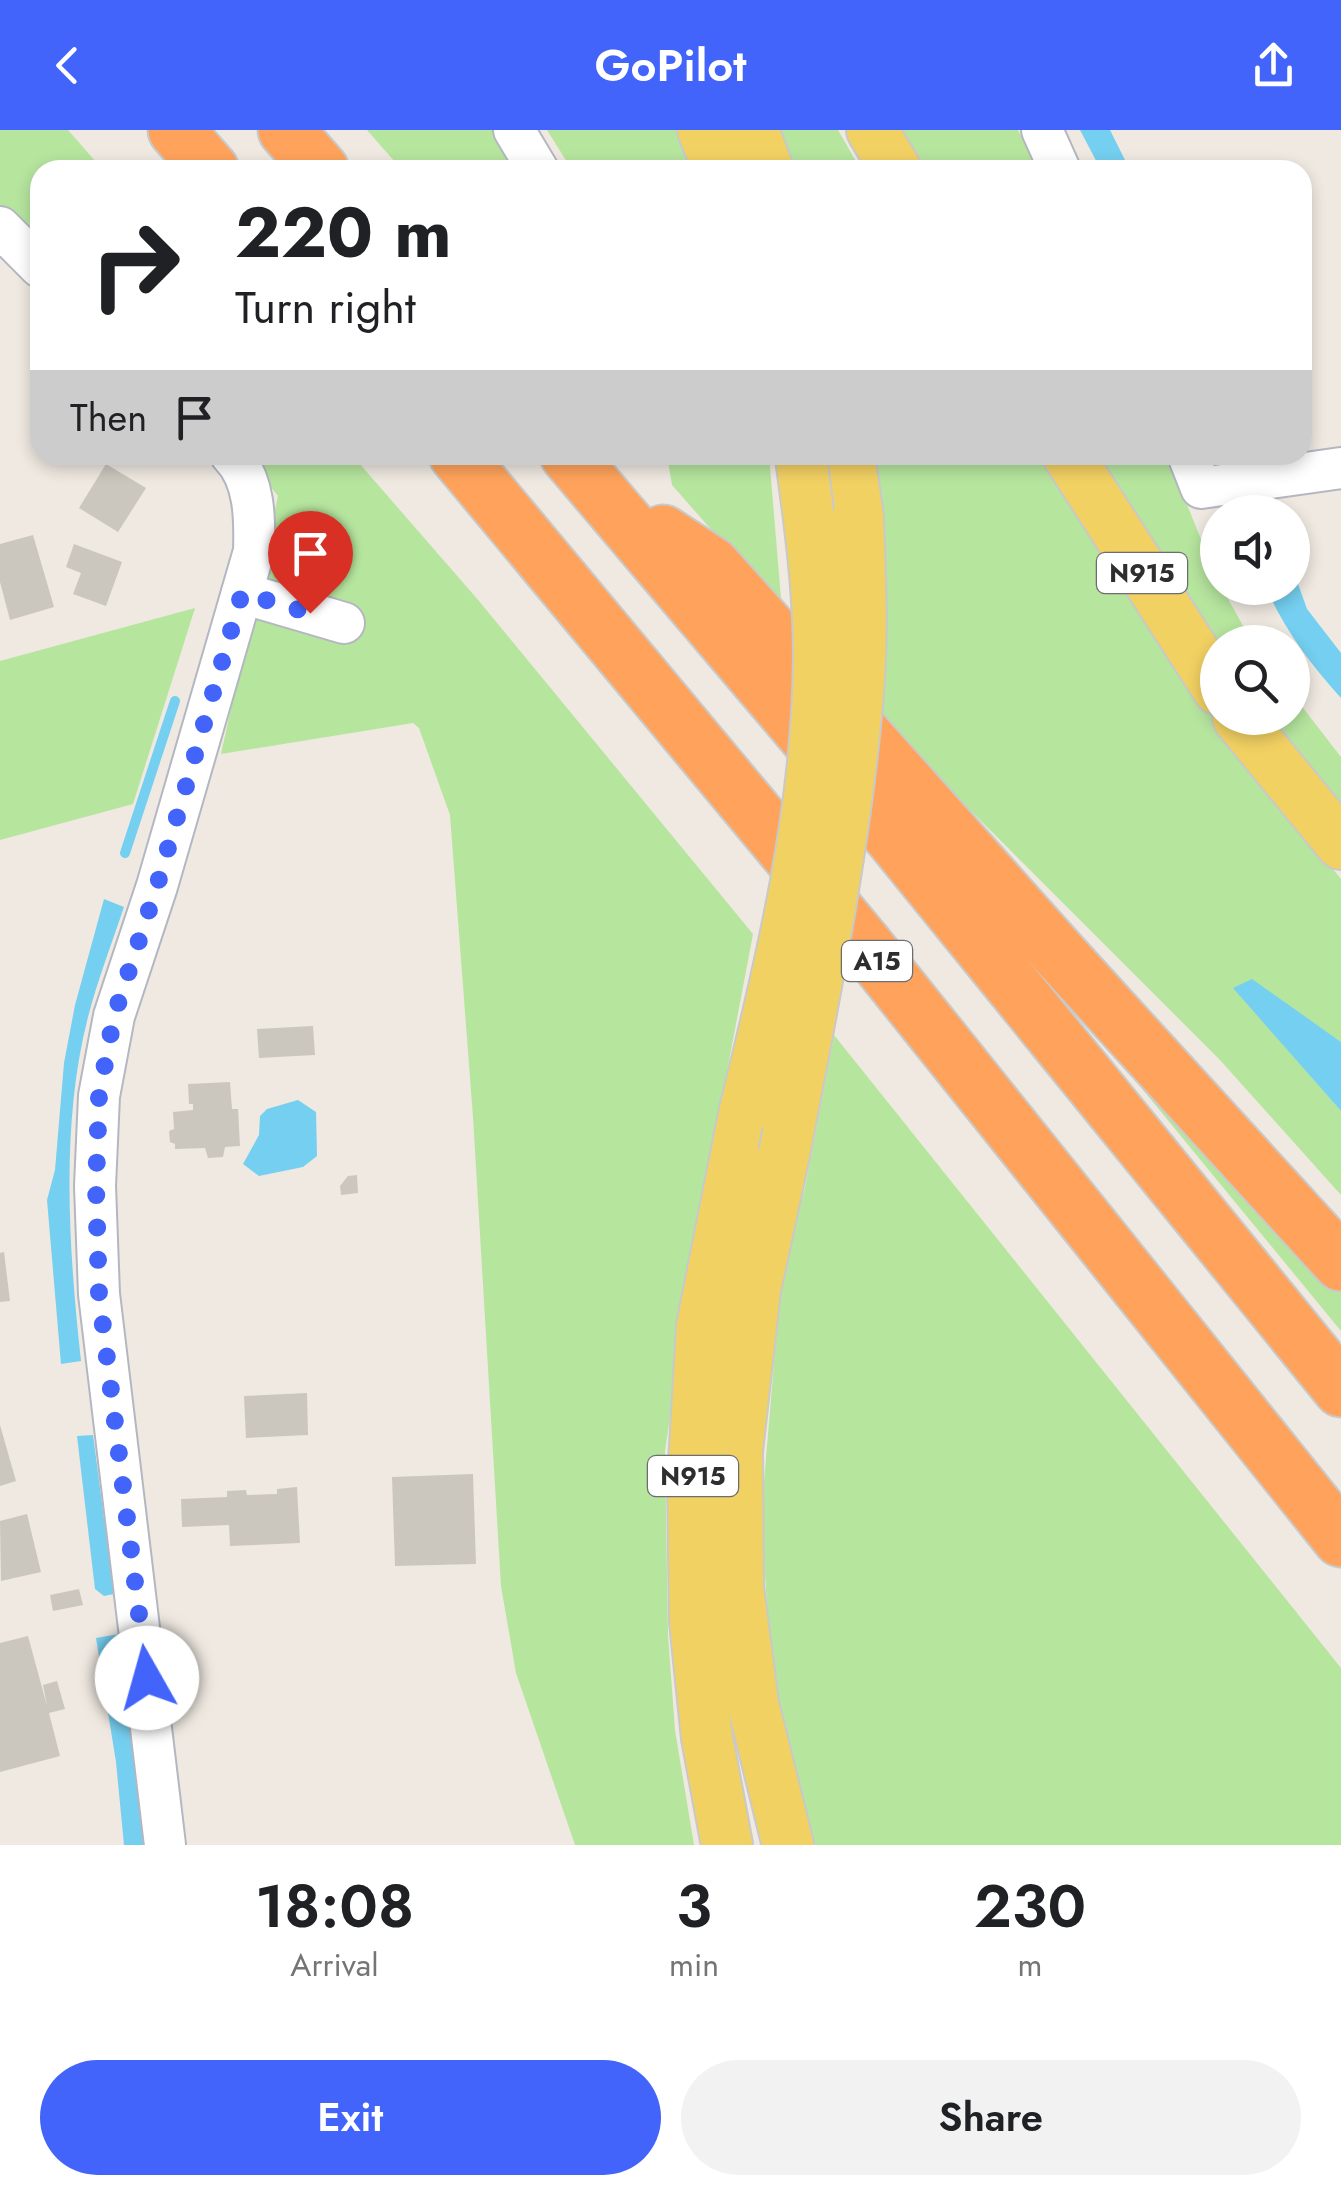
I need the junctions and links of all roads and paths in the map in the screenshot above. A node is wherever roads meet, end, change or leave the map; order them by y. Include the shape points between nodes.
1 (176, 130) edge
2 (286, 130) edge
3 (514, 130) edge
4 (703, 130) edge
5 (752, 130) edge
6 (872, 130) edge
7 (1042, 130) edge
8 (202, 160) edge
9 (312, 160) edge
10 (532, 160) edge
11 (715, 160) edge
12 (764, 160) edge
13 (890, 160) edge
14 (1056, 160) edge
15 (0, 227) edge
16 (30, 257) edge
17 (238, 465) edge
18 (464, 465) edge
19 (817, 465) edge
20 (823, 465) edge
21 (1074, 465) edge
22 (590, 468) edge
23 (1341, 468) edge
24 (1194, 472) edge
25 (242, 593) junction
26 (344, 623) dead end
27 (1200, 661) edge
28 (1252, 735) edge
29 (1341, 844) edge
30 (1341, 1263) edge
31 (1341, 1389) edge
32 (1290, 1473) junction
33 (1341, 1538) edge
34 (1341, 1556) edge
35 (166, 1845) edge
36 (727, 1845) edge
37 (788, 1845) edge

1 - 8 highway
2 - 9 highway
3 - 10 street
4 - 11 main road
5 - 12 main road
6 - 13 main road
7 - 14 street
15 - 16 street
17 - 25 street via 255,520
18 - 32 highway, A15 via 864,944
19 - 36 main road, N915, bridge via 816,738 802,849 702,1326 692,1480 697,1642 706,1738
20 - 37 main road, N915, bridge via 858,516 859,689 845,823 755,1290 737,1451 738,1588 753,1704
21 - 27 main road, N915
22 - 30 highway via 712,565
22 - 31 highway
23 - 24 street via 1259,479
25 - 26 street
25 - 35 street via 114,1016 99,1096 99,1294
28 - 29 main road
32 - 33 highway, A15
32 - 34 highway, A15

